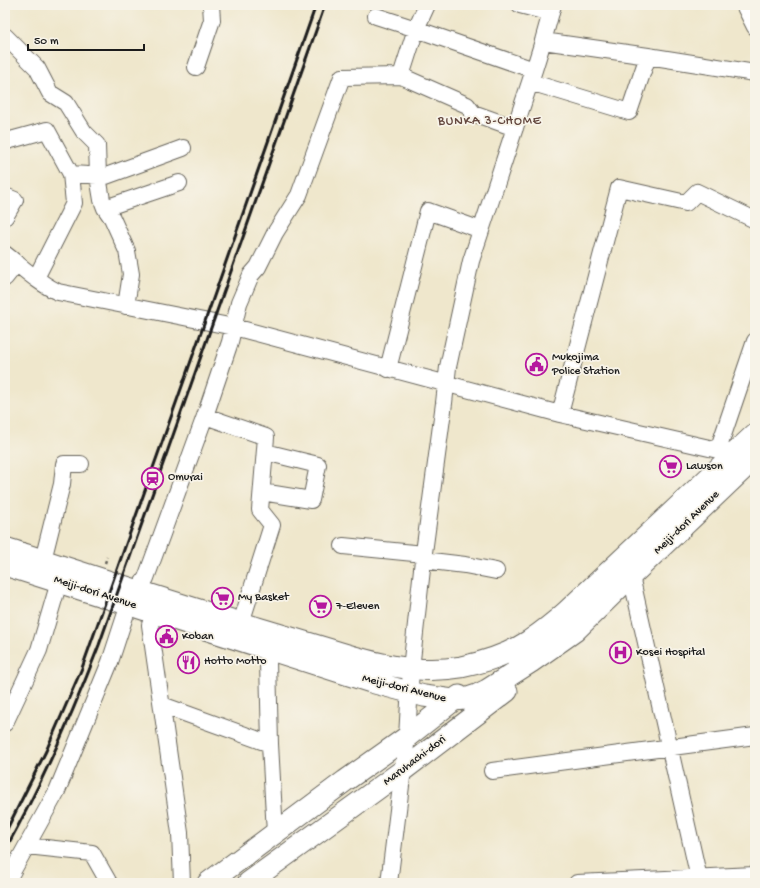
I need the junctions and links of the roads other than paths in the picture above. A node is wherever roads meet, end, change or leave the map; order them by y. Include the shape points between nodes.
1 (211, 5) edge
2 (427, 5) edge
3 (520, 5) edge
4 (744, 5) edge
5 (552, 9) edge
6 (376, 16) dead end
7 (755, 27) edge
8 (416, 29) junction
9 (5, 36) edge
10 (543, 41) junction
11 (648, 56) junction
12 (196, 67) dead end
13 (755, 73) edge
14 (401, 76) junction
15 (532, 76) junction
16 (515, 128) junction
17 (5, 142) edge
18 (183, 148) dead end
19 (71, 174) junction
20 (98, 176) junction
21 (179, 183) dead end
22 (5, 196) edge
23 (105, 208) junction
24 (5, 217) edge
25 (755, 220) edge
26 (481, 230) junction
27 (11, 258) edge
28 (5, 278) edge
29 (36, 278) junction
30 (126, 306) junction
31 (234, 327) junction
32 (755, 341) edge
33 (388, 369) junction
34 (446, 384) junction
35 (560, 414) junction
36 (205, 416) junction
37 (755, 434) edge
38 (265, 452) junction
39 (741, 454) edge
40 (81, 464) dead end
41 (262, 492) junction
42 (343, 546) dead end
43 (5, 548) edge
44 (423, 557) junction
45 (43, 560) junction
46 (5, 565) edge
47 (496, 571) dead end
48 (631, 576) junction
49 (59, 582) junction
50 (134, 597) junction
51 (157, 605) junction
52 (241, 623) junction
53 (575, 631) junction
54 (528, 642) junction
55 (269, 649) junction
56 (411, 669) junction
57 (409, 692) junction
58 (454, 700) junction
59 (162, 705) junction
60 (5, 723) edge
61 (755, 736) edge
62 (407, 737) junction
63 (270, 744) junction
64 (670, 747) junction
65 (492, 771) dead end
66 (402, 772) junction
67 (274, 833) junction
68 (27, 846) junction
69 (755, 875) edge
70 (700, 880) edge
71 (252, 882) edge
72 (6, 883) edge
73 (109, 883) edge
74 (182, 883) edge
75 (208, 883) edge
76 (389, 883) edge
77 (577, 883) edge

1 - 12 street via 212,20
2 - 8 street
3 - 5 street
4 - 7 street
5 - 10 street
6 - 8 street
8 - 14 street
8 - 15 street
9 - 20 street via 37,68 50,93 66,103 84,132 97,145
10 - 11 street
10 - 15 street
11 - 13 street
11 - 15 street via 629,112
14 - 16 street via 467,105 474,113
14 - 31 street via 342,77 299,195 252,275 239,303
15 - 16 street
16 - 26 street
17 - 19 street via 47,130
18 - 20 street via 106,176
19 - 20 street
19 - 29 street via 74,203
20 - 23 street
21 - 23 street
22 - 24 street via 15,200
23 - 30 street via 127,250 131,274
25 - 35 street via 697,192 686,203 619,188
26 - 33 street via 428,211
26 - 34 street via 471,261
27 - 28 street
27 - 29 street
29 - 30 street via 58,292
30 - 31 street
31 - 33 street
31 - 36 street
32 - 39 street
33 - 34 street
34 - 35 street
34 - 44 street
35 - 39 street
36 - 38 street via 266,437
36 - 50 street via 146,578
37 - 39 main road, Meiji-dori Avenue
38 - 41 street
38 - 41 street via 318,465 311,500
39 - 48 main road, Meiji-dori Avenue
39 - 54 main road, Meiji-dori Avenue via 567,611
40 - 45 street via 64,464 62,484
41 - 52 street via 260,510 272,524
42 - 44 street
43 - 45 main road, Meiji-dori Avenue
44 - 47 street
44 - 56 street
45 - 50 main road, Meiji-dori Avenue
46 - 49 main road, Meiji-dori Avenue
48 - 53 main road, Meiji-dori Avenue
48 - 64 street
49 - 50 main road, Meiji-dori Avenue
49 - 60 street via 39,650
50 - 51 main road, Meiji-dori Avenue
50 - 68 street via 57,791
51 - 52 main road, Meiji-dori Avenue
51 - 55 main road, Meiji-dori Avenue
51 - 59 street via 150,625
52 - 56 main road, Meiji-dori Avenue via 366,661
53 - 58 main road, Meiji-dori Avenue via 487,690 465,699
53 - 66 main road, Maruhachi-dori via 530,672
54 - 56 main road, Meiji-dori Avenue via 504,654 454,668
54 - 58 main road, Maruhachi-dori
55 - 57 main road, Meiji-dori Avenue
55 - 63 street
56 - 57 street
57 - 58 main road, Meiji-dori Avenue
57 - 62 street
58 - 62 main road, Maruhachi-dori
59 - 63 street
59 - 74 street via 180,833
61 - 64 street
62 - 66 street
62 - 67 main road, Maruhachi-dori
63 - 67 street
64 - 65 street
64 - 70 street
66 - 71 main road, Maruhachi-dori
66 - 76 street
67 - 75 main road, Maruhachi-dori
68 - 72 street
68 - 73 street via 92,853
69 - 70 street
70 - 77 street

